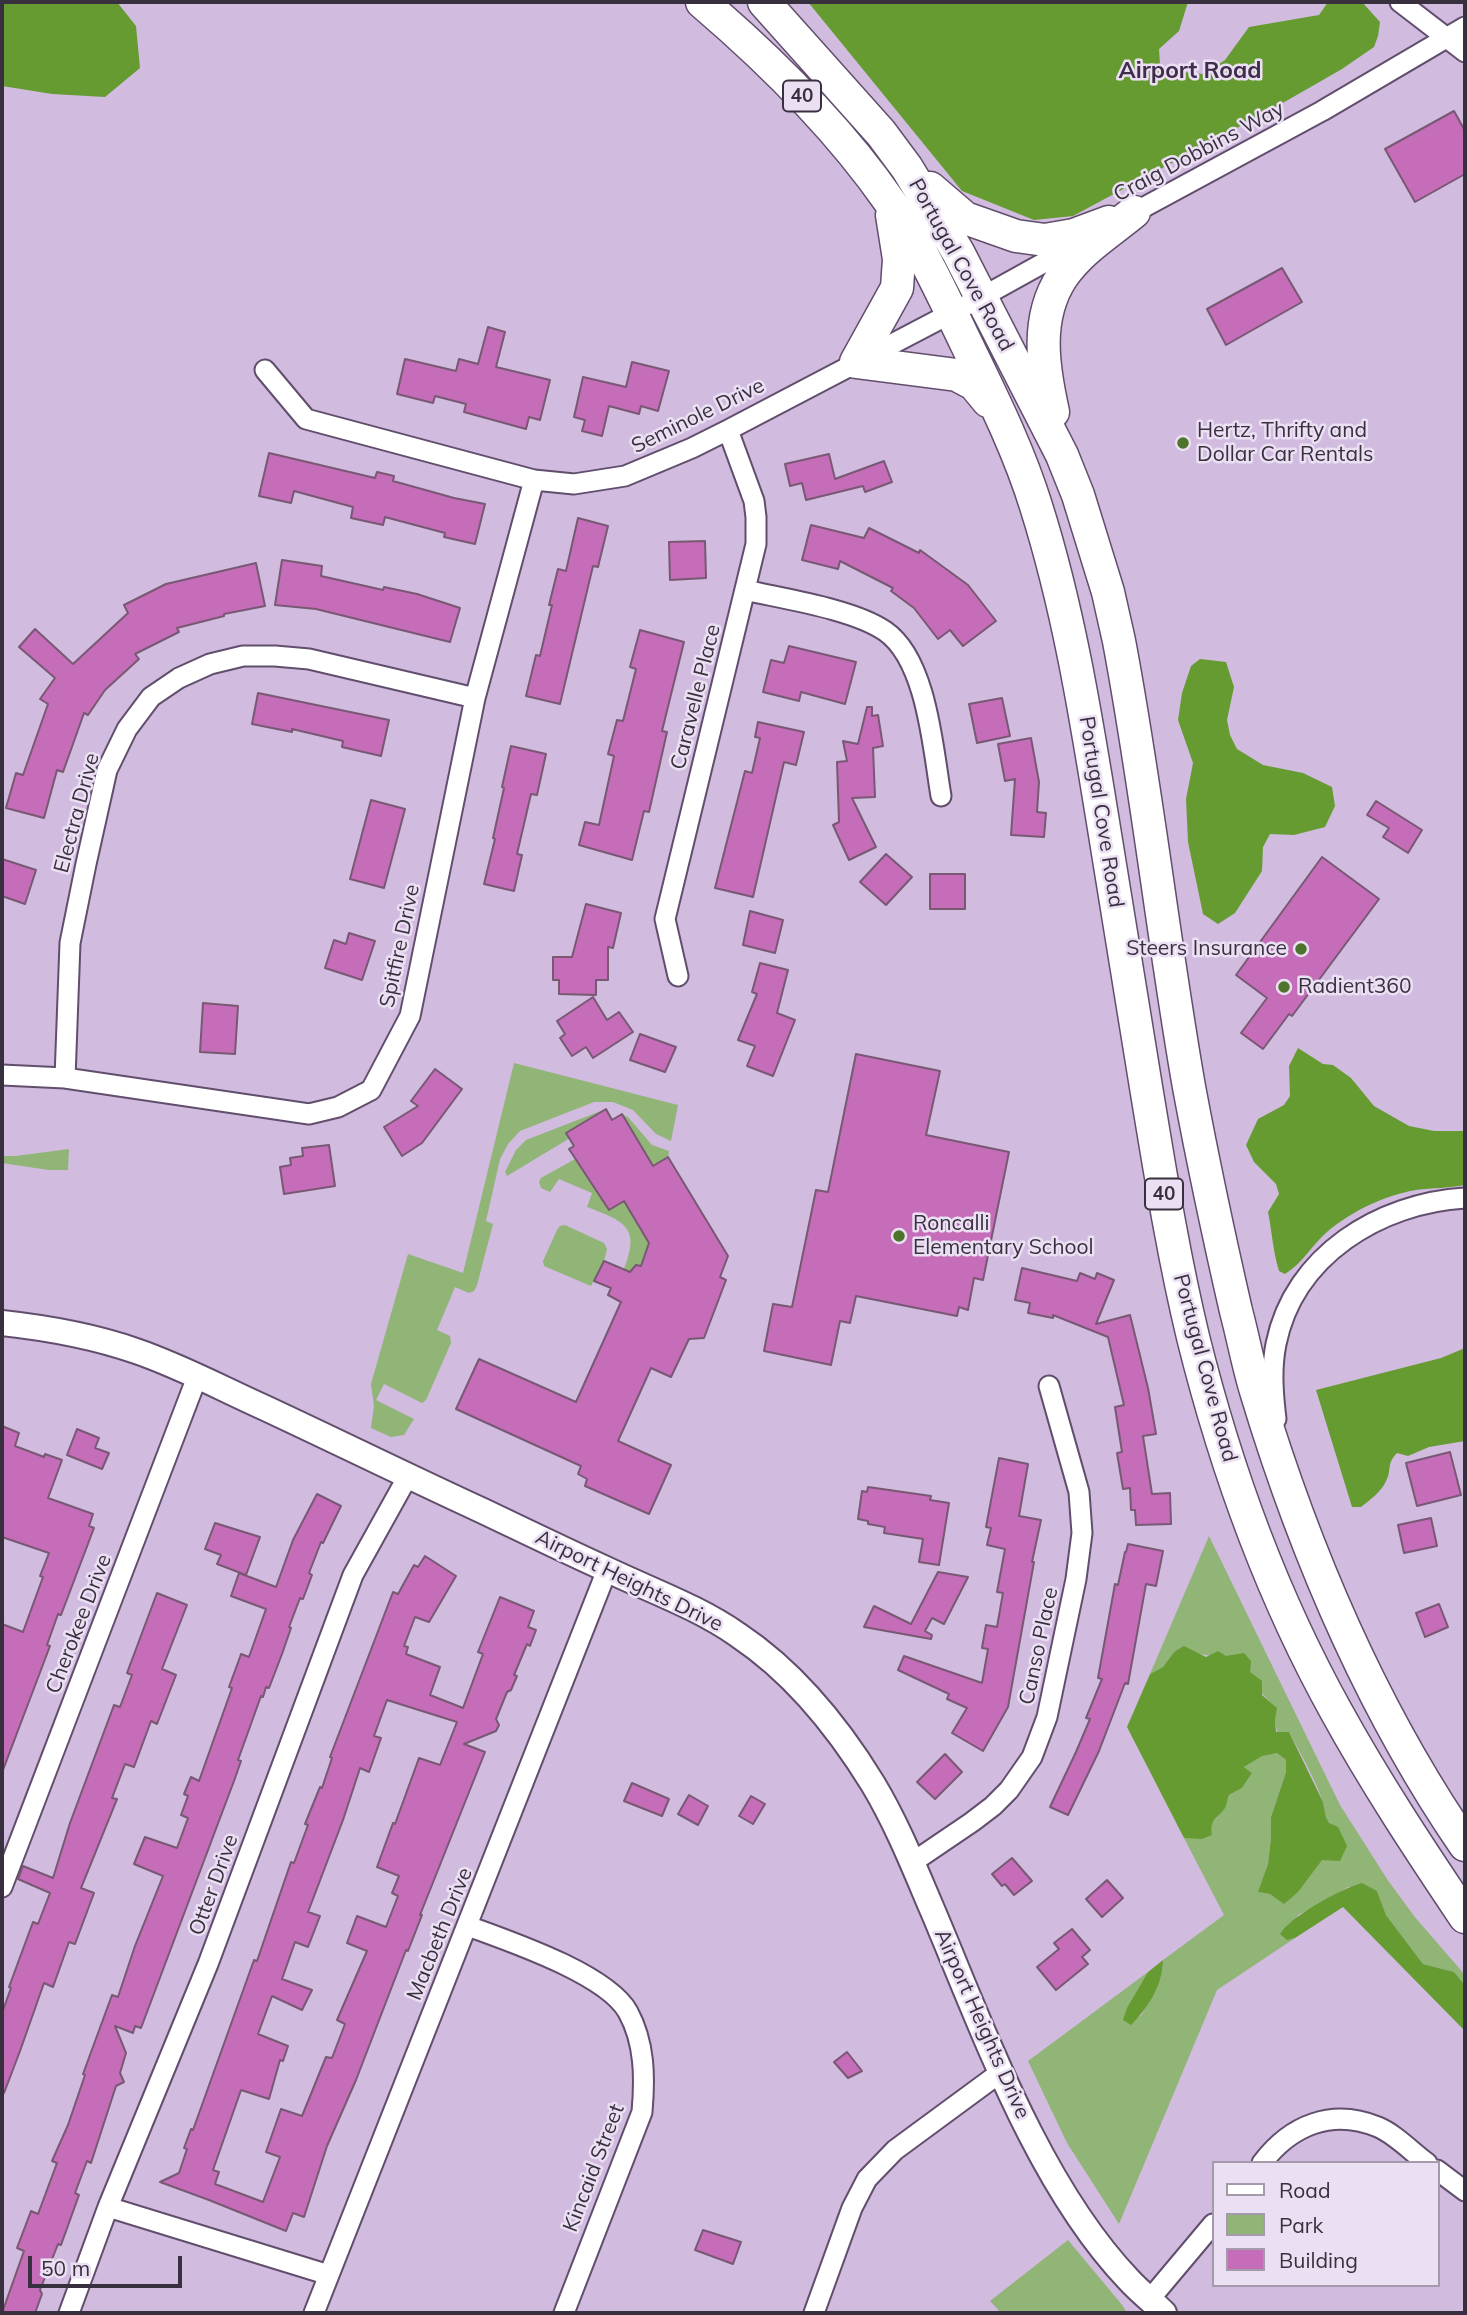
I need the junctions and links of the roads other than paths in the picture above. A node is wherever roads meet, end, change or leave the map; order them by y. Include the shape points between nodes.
1 (702, 2) edge
2 (764, 2) edge
3 (1400, 2) edge
4 (1465, 27) edge
5 (1446, 37) junction
6 (1465, 52) edge
7 (908, 168) junction
8 (889, 201) junction
9 (1134, 212) junction
10 (982, 298) junction
11 (951, 313) junction
12 (856, 362) junction
13 (265, 370) dead end
14 (1005, 421) junction
15 (728, 430) junction
16 (1062, 454) junction
17 (534, 480) junction
18 (745, 590) junction
19 (475, 698) junction
20 (942, 796) dead end
21 (678, 976) dead end
22 (2, 1075) edge
23 (65, 1078) junction
24 (1465, 1198) edge
25 (2, 1323) edge
26 (197, 1377) junction
27 (1049, 1386) dead end
28 (1283, 1475) junction
29 (408, 1476) junction
30 (607, 1570) junction
31 (1465, 1845) edge
32 (913, 1862) junction
33 (2, 1887) edge
34 (1465, 1917) edge
35 (468, 1926) junction
36 (1001, 2072) junction
37 (1264, 2161) edge
38 (1424, 2161) edge
39 (1439, 2172) edge
40 (1465, 2191) edge
41 (108, 2207) junction
42 (1212, 2225) edge
43 (328, 2275) junction
44 (1157, 2306) edge
45 (69, 2313) edge
46 (314, 2313) edge
47 (564, 2313) edge
48 (814, 2313) edge

1 - 8 main road, Portugal Cove Road / 40 via 804,98
2 - 7 main road, Portugal Cove Road / 40
3 - 5 street
4 - 5 street, Craig Dobbins Way
5 - 6 street
5 - 9 street, Craig Dobbins Way via 1322,111
7 - 9 main road via 965,218 1017,236 1045,240 1074,235
7 - 10 main road, Portugal Cove Road / 40
8 - 11 main road, Portugal Cove Road / 40
8 - 12 main road via 898,245 897,288
9 - 10 street, Craig Dobbins Way
9 - 16 main road via 1062,276 1046,315 1043,369
10 - 11 street, Craig Dobbins Way
10 - 16 main road, Portugal Cove Road / 40
11 - 12 street, Seminole Drive
11 - 14 main road, Portugal Cove Road / 40
12 - 14 main road via 957,375 974,384
12 - 15 street, Seminole Drive
13 - 17 street, Seminole Drive via 306,419
14 - 34 main road, Portugal Cove Road / 40 via 1035,501 1064,607 1166,1209 1213,1410 1261,1551 1293,1625 1381,1790
15 - 17 street, Seminole Drive via 625,476 574,484
15 - 18 street, Caravelle Place via 757,517
16 - 28 main road, Portugal Cove Road / 40 via 1108,592 1119,641 1189,1087 1255,1388
17 - 19 street, Spitfire Drive
18 - 20 street via 857,617 886,632 913,666 920,686
18 - 21 street, Caravelle Place via 665,919
19 - 23 street, Spitfire Drive via 410,1016 371,1090 338,1107 309,1114
19 - 23 street, Electra Drive via 309,659 275,656 243,656 210,664 151,697 127,729 107,770 70,943
22 - 23 street, Spitfire Drive
24 - 28 street via 1397,1210 1367,1224 1340,1242 1301,1286 1276,1344 1273,1389
25 - 26 street, Airport Heights Drive via 100,1340
26 - 29 street, Airport Heights Drive
26 - 33 street, Cherokee Drive
27 - 32 street, Canso Place via 1079,1492 1082,1533 1047,1717 1032,1757 1009,1790
28 - 31 main road, Portugal Cove Road / 40 via 1367,1675
29 - 30 street, Airport Heights Drive
29 - 41 street, Otter Drive via 353,1575 208,1965
30 - 32 street, Airport Heights Drive via 718,1622 781,1669 841,1735 886,1806
30 - 35 street, Macbeth Drive
32 - 36 street, Airport Heights Drive
35 - 43 street, Macbeth Drive
35 - 47 street, Kincaid Street via 585,1974 627,2010 640,2044 645,2080 642,2112
36 - 44 street, Airport Heights Drive via 1080,2219 1128,2279
36 - 48 street via 895,2150 867,2179
37 - 38 street via 1307,2124 1329,2119 1380,2128
39 - 40 street
41 - 43 street
41 - 45 street, Otter Drive
42 - 44 street
43 - 46 street, Macbeth Drive

